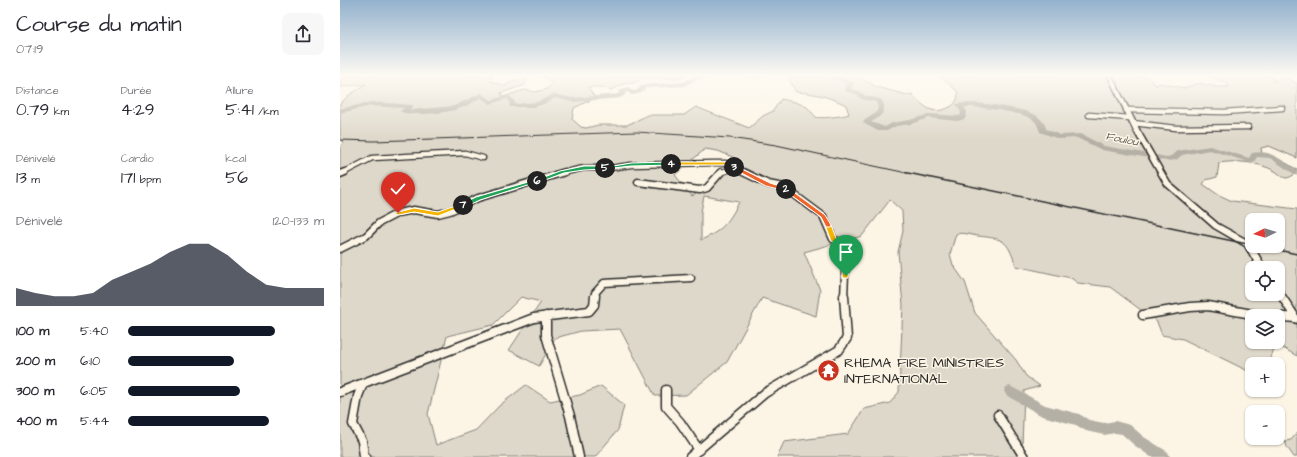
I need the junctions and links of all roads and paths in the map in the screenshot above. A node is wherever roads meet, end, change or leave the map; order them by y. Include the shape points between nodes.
1 (1120, 97) edge
2 (1282, 108) dead end
3 (1126, 110) junction
4 (1089, 115) dead end
5 (1131, 121) junction
6 (1248, 127) dead end
7 (483, 158) dead end
8 (736, 168) junction
9 (340, 174) edge
10 (638, 182) dead end
11 (340, 249) edge
12 (1258, 261) edge
13 (691, 278) dead end
14 (1284, 301) edge
15 (1143, 315) dead end
16 (546, 316) junction
17 (1296, 319) edge
18 (363, 384) junction
19 (666, 390) dead end
20 (340, 392) edge
21 (998, 415) dead end
22 (699, 450) junction
23 (366, 457) edge
24 (579, 457) edge
25 (690, 457) edge
26 (1024, 457) edge

1 - 3 street
2 - 3 street via 1259,111 1182,112
3 - 5 street
4 - 5 street
5 - 6 street via 1144,126
5 - 12 street via 1167,184 1216,226 1248,244
7 - 9 street via 465,153 378,158
8 - 10 street via 719,172 707,188 700,190
8 - 11 street via 726,163 631,165 562,172 478,198 438,214 414,210 398,213 379,223 366,236
8 - 22 street via 768,184 784,187 823,216 833,239 844,244 847,338 839,350 765,393
13 - 16 street via 604,283 595,294 594,305 588,311
14 - 17 street
15 - 17 street via 1208,306
16 - 18 street via 513,325
16 - 24 street via 546,335 570,416
18 - 20 street
18 - 23 street via 353,424 362,441
19 - 22 street via 666,406
21 - 26 street
22 - 25 street

